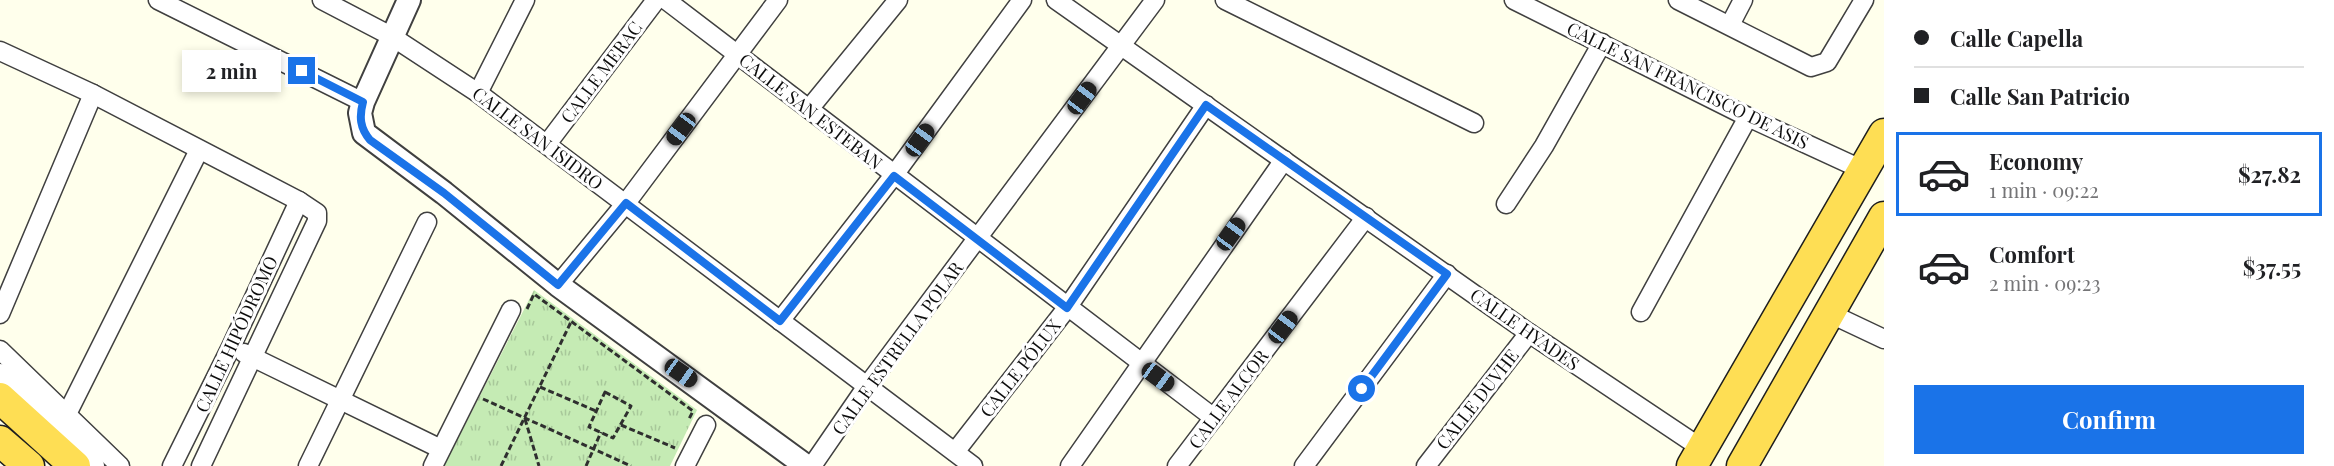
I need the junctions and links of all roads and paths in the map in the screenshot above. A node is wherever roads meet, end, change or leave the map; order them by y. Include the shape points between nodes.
1 (158, 0) edge
2 (322, 0) edge
3 (409, 0) edge
4 (525, 0) edge
5 (656, 0) edge
6 (666, 0) edge
7 (778, 0) edge
8 (898, 0) edge
9 (1022, 0) edge
10 (1056, 0) edge
11 (1155, 0) edge
12 (1225, 0) edge
13 (1514, 0) edge
14 (1678, 0) edge
15 (1743, 0) edge
16 (1864, 0) edge
17 (1730, 25) junction
18 (391, 36) junction
19 (1602, 43) junction
20 (1121, 46) junction
21 (0, 51) edge
22 (736, 54) junction
23 (478, 93) junction
24 (93, 94) junction
25 (363, 102) junction
26 (1206, 105) junction
27 (809, 110) junction
28 (1748, 117) junction
29 (1474, 123) dead end
30 (1884, 134) edge
31 (547, 144) junction
32 (199, 150) junction
33 (1284, 160) junction
34 (1863, 170) junction
35 (894, 176) junction
36 (299, 201) junction
37 (626, 203) junction
38 (1506, 204) dead end
39 (1366, 217) junction
40 (427, 222) dead end
41 (1880, 232) edge
42 (976, 238) junction
43 (1447, 274) junction
44 (558, 285) junction
45 (534, 294) dead end
46 (1067, 308) junction
47 (511, 310) dead end
48 (1641, 312) dead end
49 (0, 314) edge
50 (1831, 314) junction
51 (780, 321) junction
52 (572, 322) junction
53 (1528, 333) junction
54 (1884, 339) edge
55 (231, 347) junction
56 (0, 350) edge
57 (254, 358) junction
58 (1139, 364) junction
59 (0, 375) edge
60 (867, 386) junction
61 (540, 387) junction
62 (0, 398) edge
63 (482, 399) dead end
64 (340, 402) junction
65 (596, 411) junction
66 (67, 414) junction
67 (525, 417) junction
68 (1214, 418) junction
69 (697, 423) joint
70 (621, 425) junction
71 (601, 432) junction
72 (679, 439) dead end
73 (0, 441) edge
74 (675, 448) junction
75 (441, 449) junction
76 (594, 449) junction
77 (955, 452) junction
78 (1696, 457) edge
79 (678, 462) edge
80 (29, 466) edge
81 (75, 466) edge
82 (93, 466) edge
83 (120, 466) edge
84 (172, 466) edge
85 (201, 466) edge
86 (308, 466) edge
87 (433, 466) edge
88 (501, 466) edge
89 (539, 466) edge
90 (586, 466) edge
91 (631, 466) edge
92 (806, 466) edge
93 (812, 466) edge
94 (973, 466) edge
95 (1070, 466) edge
96 (1177, 466) edge
97 (1304, 466) edge
98 (1426, 466) edge
99 (1742, 466) edge

1 - 25 street
2 - 18 street, CALLE SAN ISIDRO
3 - 18 street
4 - 23 street
5 - 31 street, CALLE MERAC
6 - 22 street, CALLE SAN ESTEBAN
7 - 22 street
8 - 27 street
9 - 35 street
10 - 20 street, CALLE HYADES
11 - 20 street, CALLE ESTRELLA POLAR
12 - 29 street
13 - 19 street, CALLE SAN FRANCISCO DE ASIS
14 - 17 street
15 - 17 street
16 - 17 street via 1827,62 1811,67
18 - 23 street, CALLE SAN ISIDRO
18 - 25 street
19 - 28 street, CALLE SAN FRANCISCO DE ASIS
19 - 38 street
20 - 26 street, CALLE HYADES
20 - 42 street, CALLE ESTRELLA POLAR
21 - 24 street
22 - 27 street, CALLE SAN ESTEBAN
22 - 37 street
23 - 31 street, CALLE SAN ISIDRO
24 - 32 street
24 - 49 street
25 - 44 street via 360,113 364,133
26 - 33 street, CALLE HYADES
26 - 46 street, CALLE PÓLUX
27 - 35 street, CALLE SAN ESTEBAN
28 - 34 street, CALLE SAN FRANCISCO DE ASIS
28 - 48 street
30 - 34 highway
31 - 37 street, CALLE SAN ISIDRO
32 - 36 street
32 - 66 street
33 - 39 street, CALLE HYADES
33 - 58 street
34 - 78 highway
35 - 42 street, CALLE SAN ESTEBAN
35 - 51 street
36 - 55 street, CALLE HIPÓDROMO
36 - 57 street, CALLE HIPÓDROMO via 315,209 317,221
37 - 44 street
37 - 51 street, CALLE SAN ISIDRO
39 - 43 street, CALLE HYADES
39 - 68 street, CALLE ALCOR
40 - 64 street
41 - 50 highway
42 - 46 street, CALLE SAN ESTEBAN
42 - 60 street, CALLE ESTRELLA POLAR
43 - 53 street, CALLE HYADES
43 - 97 street
44 - 92 street
45 - 52 path
46 - 58 street, CALLE SAN ESTEBAN
46 - 77 street, CALLE PÓLUX
47 - 75 street
50 - 54 street
50 - 99 highway
51 - 60 street, CALLE SAN ISIDRO
52 - 61 path
52 - 69 path via 693,411
53 - 78 street, CALLE HYADES
53 - 98 street, CALLE DUVHE
55 - 57 street
55 - 84 street, CALLE HIPÓDROMO
56 - 66 street
57 - 64 street
57 - 85 street, CALLE HIPÓDROMO
58 - 68 street, CALLE SAN ESTEBAN
58 - 95 street
59 - 82 street
60 - 77 street, CALLE SAN ISIDRO
60 - 93 street, CALLE ESTRELLA POLAR
61 - 65 path
61 - 67 path
62 - 81 highway
63 - 67 path
64 - 75 street
64 - 86 street
65 - 70 path via 605,392 631,406
65 - 71 path via 589,427
66 - 83 street
67 - 76 path
67 - 88 path
67 - 89 path
68 - 96 street, CALLE ALCOR
69 - 79 street
70 - 71 path via 613,438
70 - 74 path
71 - 76 path
72 - 74 path
73 - 80 highway
74 - 79 path
75 - 87 street
76 - 90 path
76 - 91 path
77 - 94 street, CALLE SAN ISIDRO

